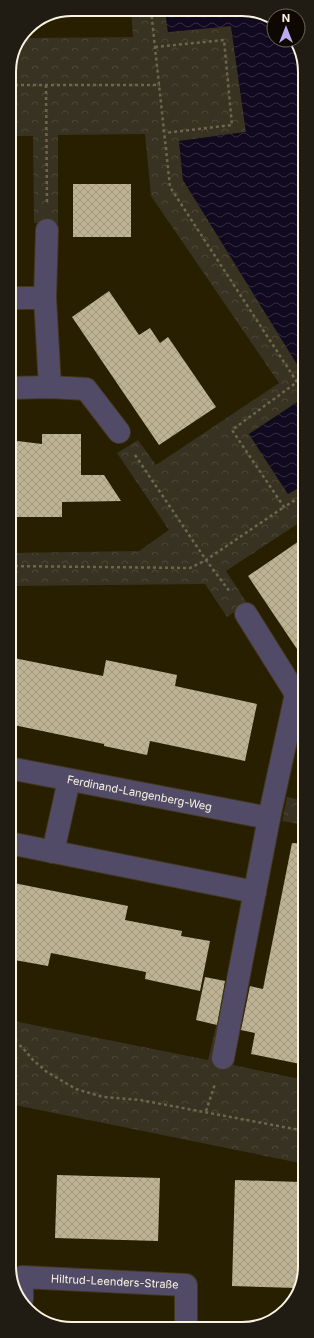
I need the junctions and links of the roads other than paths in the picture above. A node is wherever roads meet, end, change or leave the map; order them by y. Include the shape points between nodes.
1 (47, 230) road end
2 (16, 298) edge
3 (45, 298) junction
4 (50, 387) junction
5 (16, 388) edge
6 (119, 432) road end
7 (246, 614) road end
8 (16, 769) edge
9 (69, 780) junction
10 (269, 818) junction
11 (16, 844) edge
12 (53, 852) junction
13 (255, 892) junction
14 (223, 1058) dead end
15 (22, 1291) edge
16 (186, 1322) edge

1 - 3 street
2 - 3 street
3 - 4 street
4 - 5 street
4 - 6 street via 86,389
7 - 10 street via 296,694
8 - 9 street, Ferdinand-Langenberg-Weg
9 - 10 street, Ferdinand-Langenberg-Weg
9 - 12 street
10 - 13 street
11 - 12 street
12 - 13 street
13 - 14 street
15 - 16 street, Hiltrud-Leenders-Straße via 22,1277 186,1285

